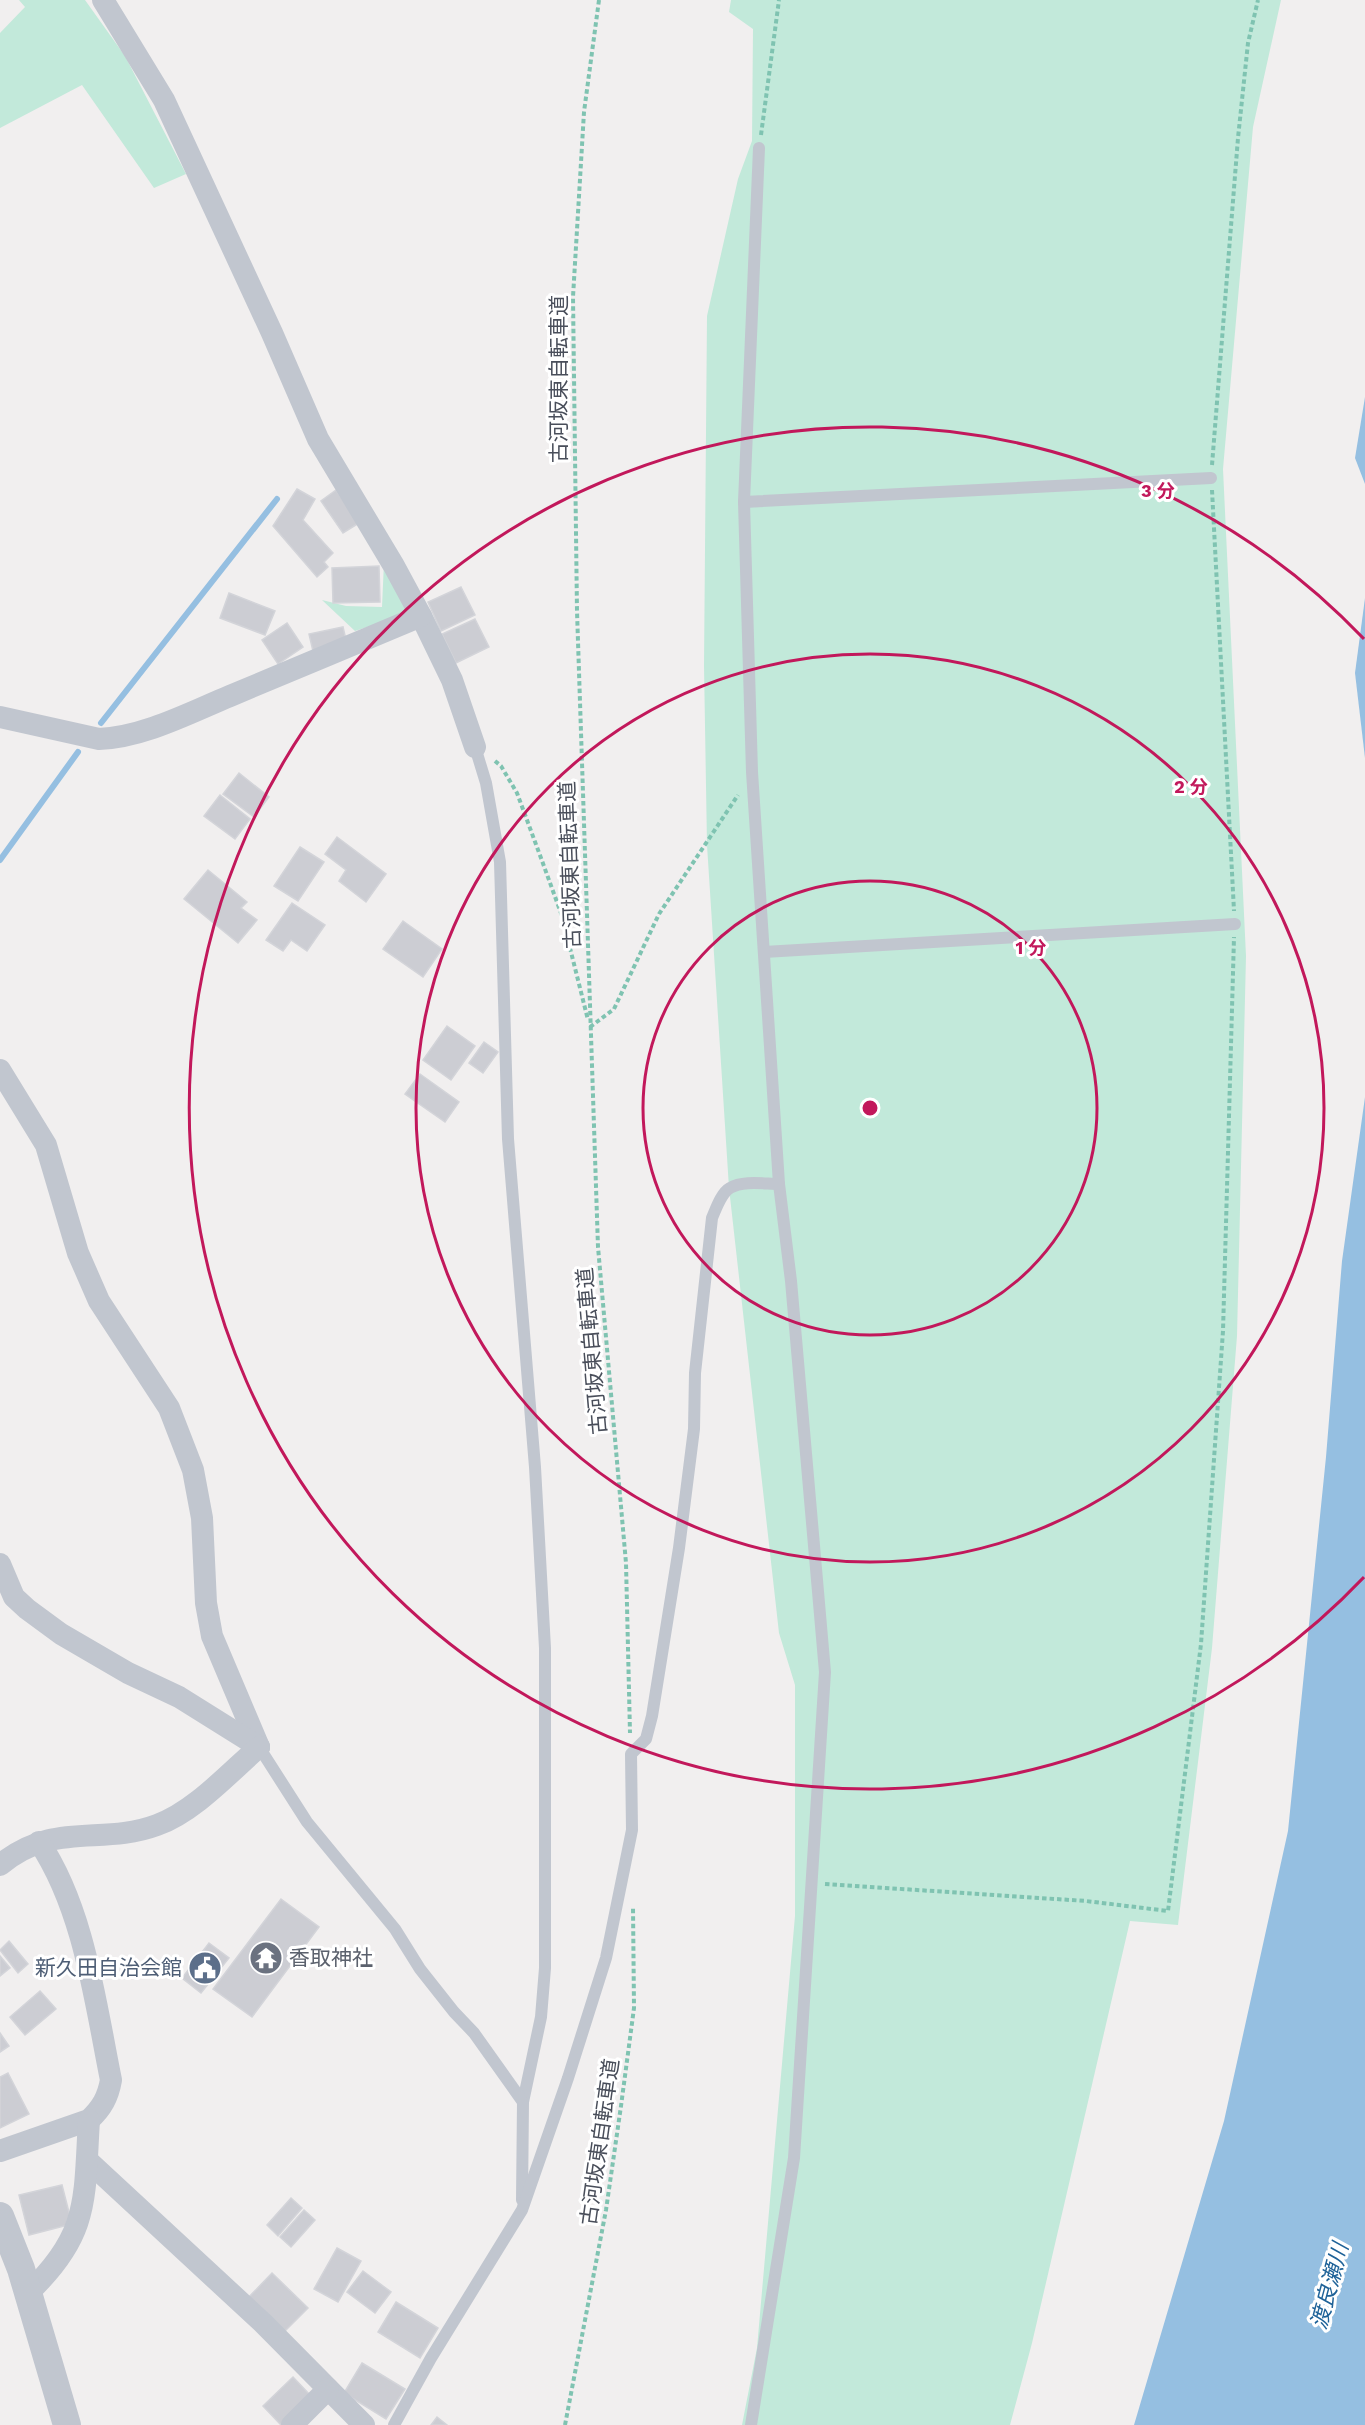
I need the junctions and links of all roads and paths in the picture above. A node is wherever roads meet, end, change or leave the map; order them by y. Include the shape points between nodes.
1 (103, 0) edge
2 (599, 0) edge
3 (779, 0) edge
4 (1258, 0) edge
5 (759, 148) joint
6 (1211, 478) junction
7 (744, 502) junction
8 (421, 616) junction
9 (0, 717) edge
10 (475, 747) junction
11 (752, 772) junction
12 (1235, 924) junction
13 (764, 952) junction
14 (590, 1027) junction
15 (0, 1070) edge
16 (779, 1184) junction
17 (0, 1564) edge
18 (630, 1729) dead end
19 (259, 1746) junction
20 (39, 1842) junction
21 (3, 1856) edge
22 (813, 1884) junction
23 (633, 1906) dead end
24 (523, 2102) junction
25 (89, 2120) junction
26 (0, 2151) edge
27 (87, 2160) junction
28 (522, 2211) junction
29 (0, 2216) edge
30 (28, 2293) junction
31 (328, 2389) junction
32 (68, 2425) edge
33 (292, 2425) edge
34 (364, 2425) edge
35 (394, 2425) edge
36 (565, 2425) edge
37 (751, 2425) edge

1 - 8 street via 164,100 318,439
2 - 14 path, 古河坂東自転車道 via 584,112 573,309 576,599
3 - 5 path
4 - 6 path via 1248,43 1238,138
5 - 7 lane
6 - 7 lane
6 - 12 path
7 - 11 lane
8 - 9 street via 137,733 99,739
8 - 10 street via 452,680
10 - 14 path via 501,766 518,793 562,916
10 - 24 lane via 490,801 500,862 508,1140 535,1467 545,1648 545,1968 541,2016
11 - 13 lane
11 - 14 path via 659,914 614,1009
12 - 13 lane
12 - 22 path via 1222,1342 1201,1644 1168,1911 1086,1901
13 - 16 lane
14 - 18 path, 古河坂東自転車道 via 598,1247 626,1563
15 - 19 street via 46,1145 78,1253 99,1301 169,1408 193,1470 202,1518 206,1603 212,1636
16 - 22 lane via 825,1671
16 - 28 lane via 729,1188 712,1218 695,1373 694,1429 679,1548 652,1716 646,1739 631,1754 630,1840 606,1958
17 - 19 street via 14,1597 61,1635 179,1697
19 - 20 street via 209,1791 158,1825
19 - 24 lane via 307,1822 394,1929 420,1969 474,2033
20 - 21 street
20 - 25 street via 65,1889 90,1974 111,2080 108,2096
22 - 37 lane via 794,2158
23 - 36 path, 古河坂東自転車道 via 634,2008 606,2210
24 - 28 lane
25 - 26 street
25 - 27 street
27 - 30 street via 77,2229 65,2252
27 - 31 street via 263,2323
28 - 35 lane
29 - 30 street
30 - 32 street
31 - 33 street
31 - 34 street

